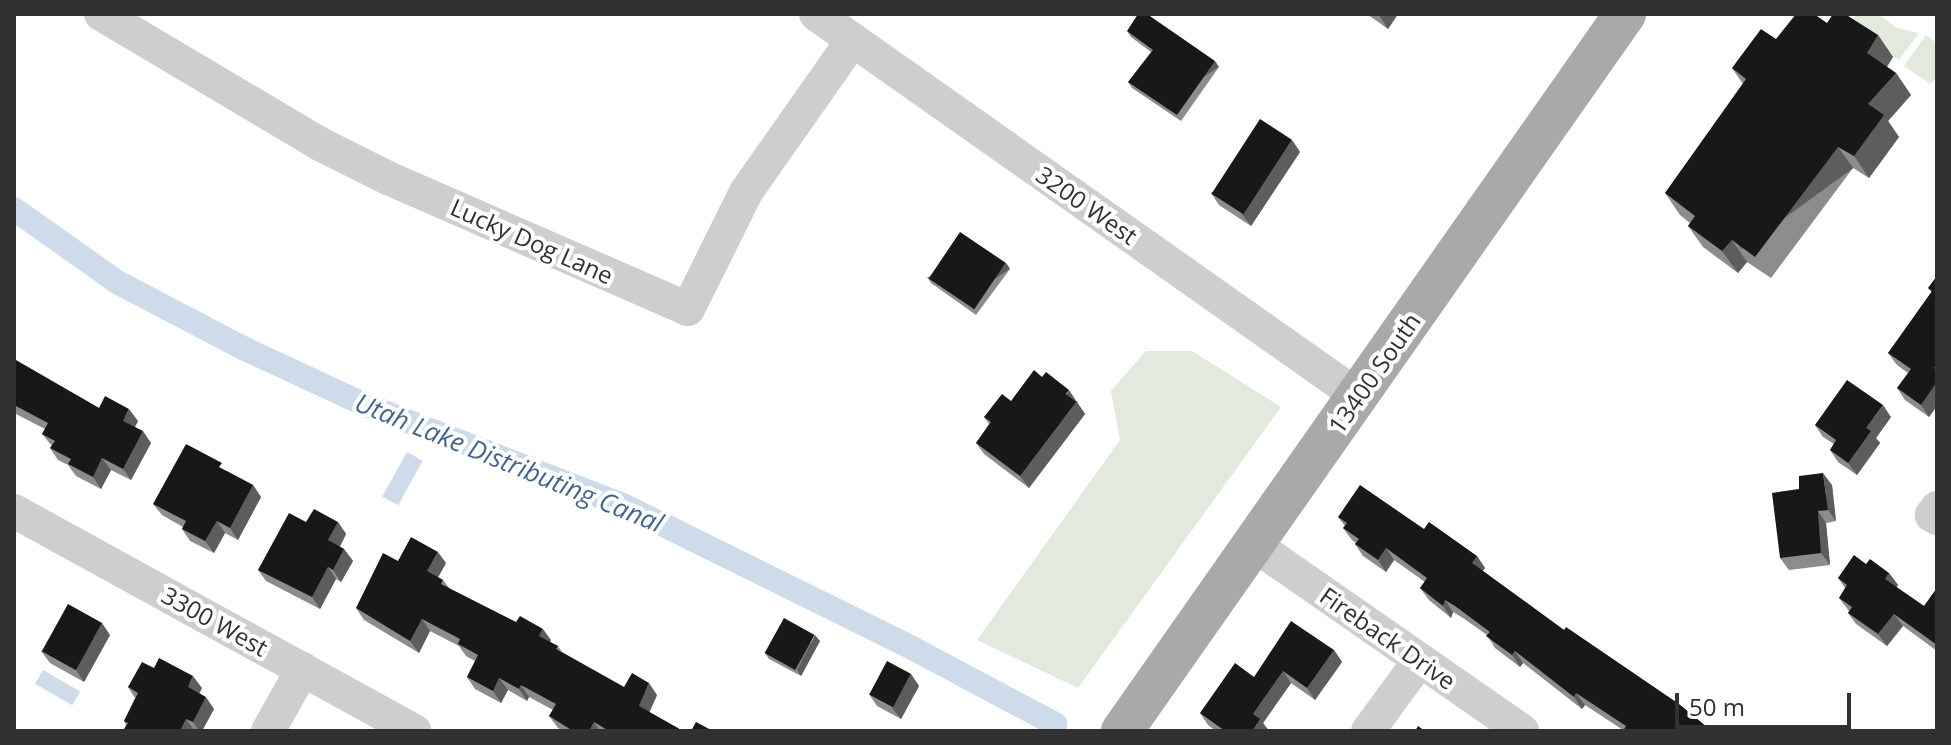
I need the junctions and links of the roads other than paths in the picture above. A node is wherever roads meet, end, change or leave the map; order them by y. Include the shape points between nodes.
1 (101, 14) edge
2 (816, 14) edge
3 (1625, 14) edge
4 (853, 40) junction
5 (1358, 396) junction
6 (14, 511) edge
7 (1253, 544) junction
8 (1420, 660) junction
9 (303, 669) junction
10 (268, 731) edge
11 (415, 731) edge
12 (1122, 731) edge
13 (1368, 731) edge
14 (1522, 731) edge

1 - 4 street, Lucky Dog Lane via 320,144 688,309 746,192
2 - 4 street, 3200 West
3 - 5 main road, 13400 South
4 - 5 street, 3200 West
5 - 7 main road, 13400 South
6 - 9 street, 3300 West
7 - 8 street, Fireback Drive
7 - 12 main road, 13400 South
8 - 13 street
8 - 14 street, Fireback Drive
9 - 10 street
9 - 11 street, 3300 West

